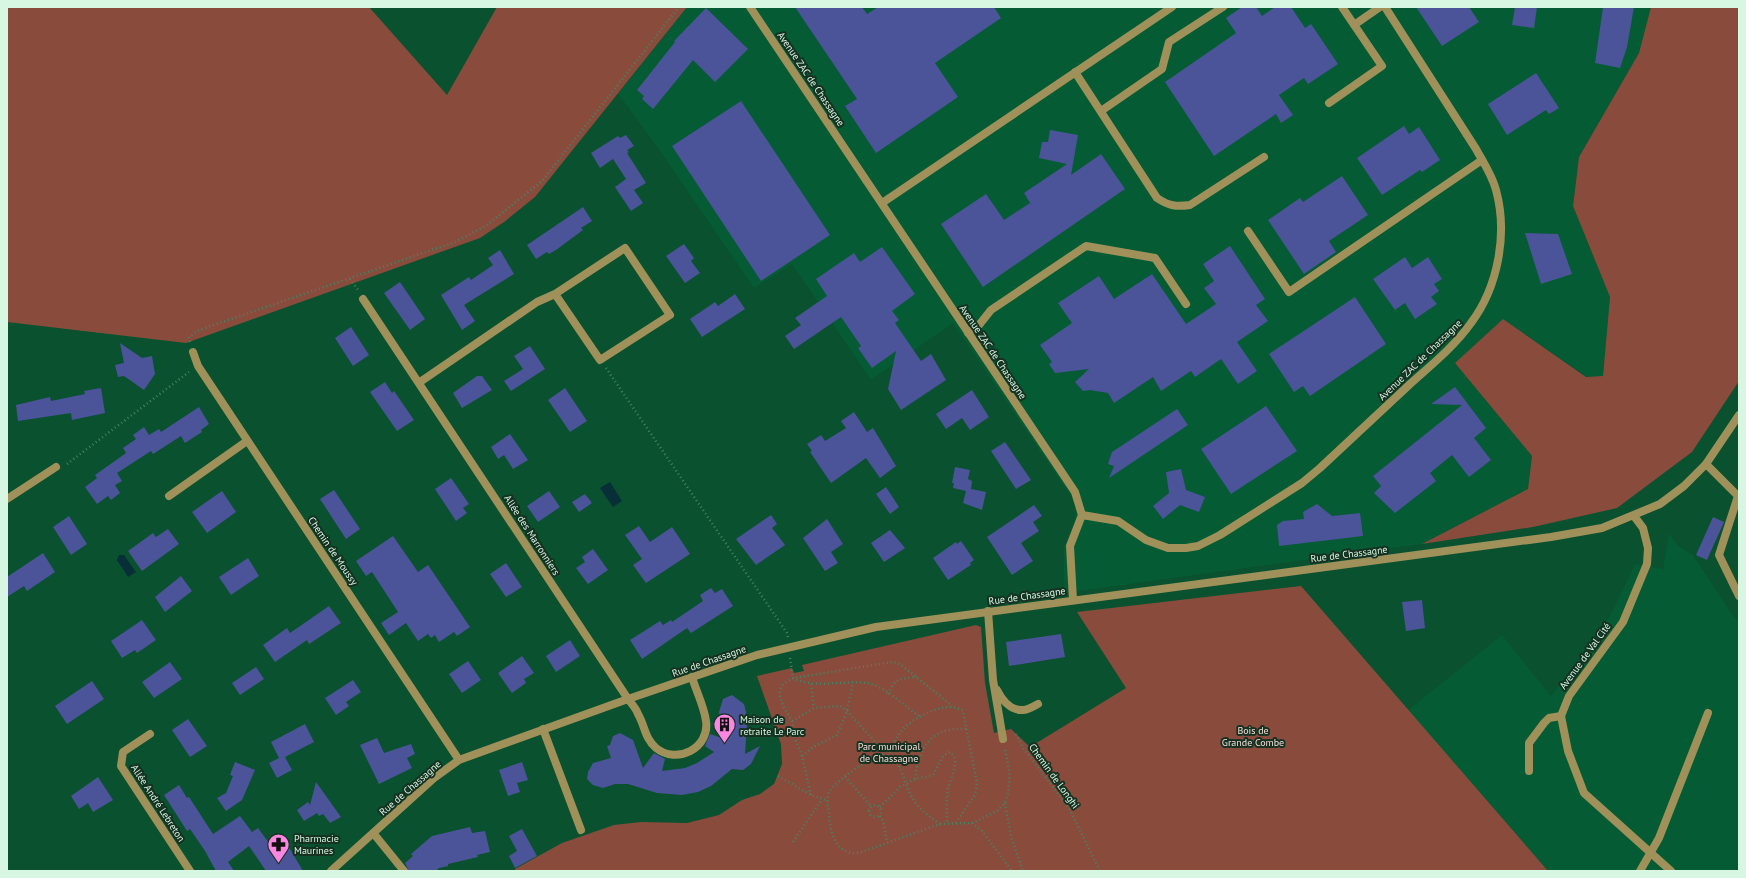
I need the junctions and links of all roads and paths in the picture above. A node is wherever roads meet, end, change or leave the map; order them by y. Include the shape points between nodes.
1 (679, 7) edge
2 (750, 7) edge
3 (1172, 7) edge
4 (1223, 7) edge
5 (1342, 7) edge
6 (1380, 7) edge
7 (1385, 7) edge
8 (1354, 25) junction
9 (1075, 72) junction
10 (1329, 103) dead end
11 (1101, 111) junction
12 (1264, 157) dead end
13 (1482, 160) junction
14 (882, 203) junction
15 (1248, 231) dead end
16 (555, 294) junction
17 (363, 299) dead end
18 (1186, 304) dead end
19 (968, 333) junction
20 (193, 352) joint
21 (600, 360) junction
22 (198, 366) junction
23 (420, 382) junction
24 (1739, 415) edge
25 (247, 441) junction
26 (1706, 464) junction
27 (56, 466) joint
28 (169, 496) dead end
29 (1738, 497) edge
30 (7, 500) edge
31 (1082, 515) junction
32 (1634, 516) junction
33 (1739, 596) edge
34 (1073, 600) junction
35 (988, 611) junction
36 (788, 647) junction
37 (692, 677) junction
38 (918, 677) junction
39 (793, 678) junction
40 (993, 680) junction
41 (853, 683) junction
42 (811, 684) junction
43 (888, 694) junction
44 (628, 699) junction
45 (1038, 704) dead end
46 (951, 706) junction
47 (814, 708) junction
48 (847, 711) junction
49 (1708, 713) dead end
50 (919, 716) junction
51 (999, 716) junction
52 (1561, 716) junction
53 (792, 720) junction
54 (968, 728) junction
55 (543, 729) junction
56 (150, 734) dead end
57 (1016, 734) junction
58 (1003, 739) junction
59 (882, 755) junction
60 (802, 756) junction
61 (888, 756) junction
62 (459, 760) junction
63 (1529, 771) dead end
64 (778, 776) dead end
65 (845, 777) junction
66 (915, 779) junction
67 (906, 785) junction
68 (811, 795) junction
69 (822, 799) junction
70 (827, 800) junction
71 (1005, 802) junction
72 (871, 806) junction
73 (880, 807) junction
74 (880, 816) junction
75 (972, 823) junction
76 (940, 824) junction
77 (947, 824) junction
78 (955, 824) junction
79 (581, 830) dead end
80 (374, 834) junction
81 (793, 842) dead end
82 (887, 842) junction
83 (1651, 853) junction
84 (190, 871) edge
85 (332, 871) edge
86 (404, 871) edge
87 (1012, 871) edge
88 (1023, 871) edge
89 (1100, 871) edge
90 (1640, 871) edge
91 (1671, 871) edge

1 - 20 path via 542,181 486,226 455,242 199,330 189,338
2 - 14 street, Avenue ZAC de Chassagne
3 - 9 street
4 - 11 street via 1170,42 1162,69
5 - 8 street
6 - 8 street
7 - 13 street, Avenue ZAC de Chassagne
8 - 10 street via 1382,66
9 - 11 street
9 - 14 street
11 - 12 street via 1157,198 1168,205 1190,205
13 - 15 street via 1289,292
13 - 31 street, Avenue ZAC de Chassagne via 1496,190 1501,236 1493,282 1482,306 1459,338 1320,468 1302,483 1198,546 1168,548 1146,540 1118,521
14 - 19 street, Avenue ZAC de Chassagne
16 - 21 street
16 - 21 street via 625,248 670,315
16 - 23 street via 538,302
17 - 23 street, Allée des Marronniers
18 - 19 street via 1155,258 1086,246 991,310 980,324
19 - 31 street, Avenue ZAC de Chassagne via 1075,492
20 - 22 street, Chemin de Moussy
21 - 36 path via 787,633
22 - 25 street, Chemin de Moussy
22 - 27 path via 63,466
23 - 44 street, Allée des Marronniers
24 - 26 street, Rue de Chassagne
25 - 28 street
25 - 62 street, Chemin de Moussy
26 - 29 street
26 - 32 street, Rue de Chassagne via 1684,486 1660,504
27 - 30 street
29 - 33 street via 1719,555
31 - 34 street via 1070,546
32 - 34 street, Rue de Chassagne via 1602,528 1551,537
32 - 52 street, Avenue de Val Cité via 1643,528 1648,548 1647,564 1623,622 1569,696
34 - 35 street, Rue de Chassagne
35 - 36 street, Rue de Chassagne via 876,627
35 - 40 street
36 - 37 street, Rue de Chassagne
36 - 39 path
37 - 44 street, Rue de Chassagne
37 - 44 street, Allée des Marronniers via 706,722 704,735 696,748 684,756 670,755 657,749 647,738 638,714
38 - 39 path via 900,664 892,662
38 - 43 path via 894,682
38 - 46 path
39 - 42 path
39 - 53 path via 780,690 784,708
40 - 45 street via 1001,698 1008,706 1024,711
40 - 51 street
41 - 42 path
41 - 43 path via 867,683
41 - 48 path
42 - 47 path
43 - 50 path
44 - 55 street, Rue de Chassagne
46 - 50 path
46 - 54 path via 959,707 963,711
47 - 48 path via 840,706
47 - 53 path
48 - 59 path via 878,745
48 - 60 path via 837,734
49 - 83 street
50 - 61 path via 902,730
51 - 57 path, Chemin de Longhi via 1010,721
51 - 58 street
52 - 63 street via 1549,718 1529,743
52 - 83 street via 1568,751 1584,792
53 - 60 path via 794,736
54 - 66 path via 943,732 929,742 919,756
54 - 78 path via 977,783 975,795
55 - 62 street, Rue de Chassagne
55 - 79 street
56 - 84 street, Allée André Lebreton via 123,752 121,766
57 - 58 path
57 - 89 path, Chemin de Longhi via 1023,748 1069,808
58 - 71 path via 1010,776
59 - 61 path
59 - 65 path via 872,758
60 - 68 path
61 - 67 path via 899,767
62 - 80 street, Rue de Chassagne via 434,778
64 - 68 path
65 - 70 path via 829,793
65 - 72 path
66 - 67 path
66 - 77 path via 933,775 944,755 947,752 953,754 955,763 948,789
67 - 73 path via 900,787
67 - 76 path via 912,799
68 - 69 path
69 - 70 path
69 - 81 path
70 - 82 path via 832,835 840,848 852,854
71 - 75 path via 998,811
71 - 88 path via 1011,836
72 - 73 path
72 - 74 path via 870,814 874,818
73 - 74 path
74 - 82 path
75 - 78 path
75 - 87 path via 982,831
76 - 77 path
76 - 82 path
77 - 78 path
80 - 85 street, Rue de Chassagne
80 - 86 street
83 - 90 street
83 - 91 street

